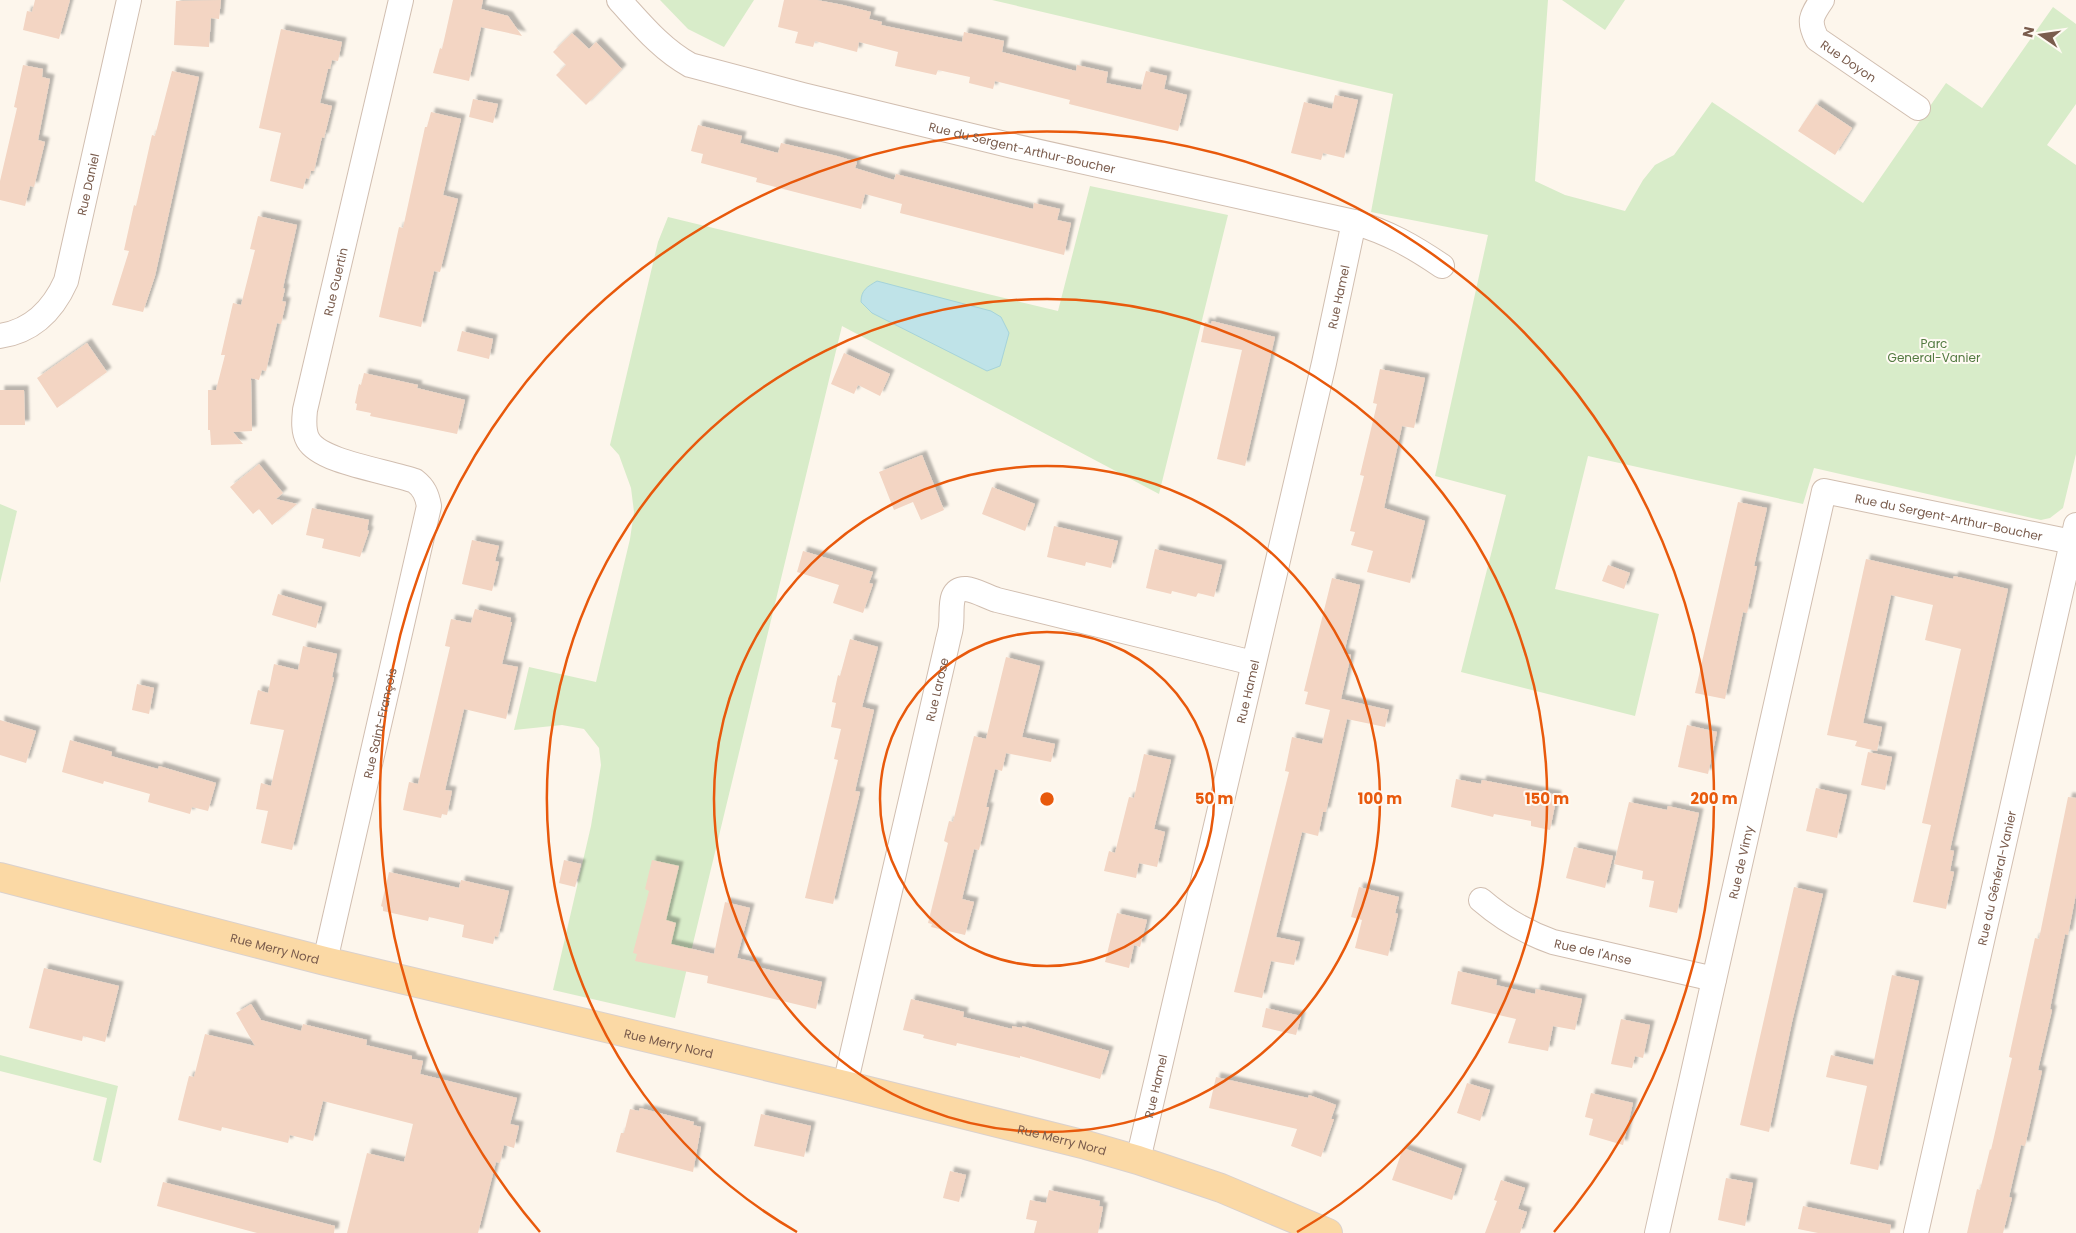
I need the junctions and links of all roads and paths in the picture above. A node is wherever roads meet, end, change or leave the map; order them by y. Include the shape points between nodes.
1 (129, 0) edge
2 (401, 0) edge
3 (619, 0) edge
4 (1822, 0) edge
5 (1918, 108) dead end
6 (1354, 222) junction
7 (1442, 266) dead end
8 (0, 336) edge
9 (423, 487) joint
10 (1824, 491) joint
11 (2074, 533) edge
12 (1253, 663) junction
13 (0, 877) edge
14 (1481, 900) dead end
15 (325, 961) junction
16 (1714, 979) junction
17 (845, 1085) junction
18 (1138, 1160) junction
19 (1327, 1233) edge
20 (1657, 1233) edge
21 (1916, 1233) edge

1 - 8 street, Rue Daniel via 66,280 50,309 38,320 25,329
2 - 9 street, Rue Guertin via 304,421 308,440 321,453 406,477
3 - 6 street, Rue du Sergent-Arthur-Boucher via 673,56 698,67 1013,146
4 - 5 street, Rue Doyon via 1814,12 1811,27 1817,39
6 - 7 street, Rue du Sergent-Arthur-Boucher via 1406,242
6 - 12 street, Rue Hamel
9 - 15 street, Rue Saint-François via 428,496 427,516
10 - 11 street, Rue du Sergent-Arthur-Boucher
10 - 16 street, Rue de Vimy
11 - 21 street, Rue du Général-Vanier
12 - 17 street, Rue Larose via 997,600 973,590 964,589 954,595 948,640
12 - 18 street, Rue Hamel
13 - 15 main road, Rue Merry Nord
14 - 16 street, Rue de l'Anse via 1510,922 1553,942
15 - 17 main road, Rue Merry Nord
16 - 20 street, Rue de Vimy
17 - 18 main road, Rue Merry Nord
18 - 19 main road, Rue Merry Nord via 1221,1188

